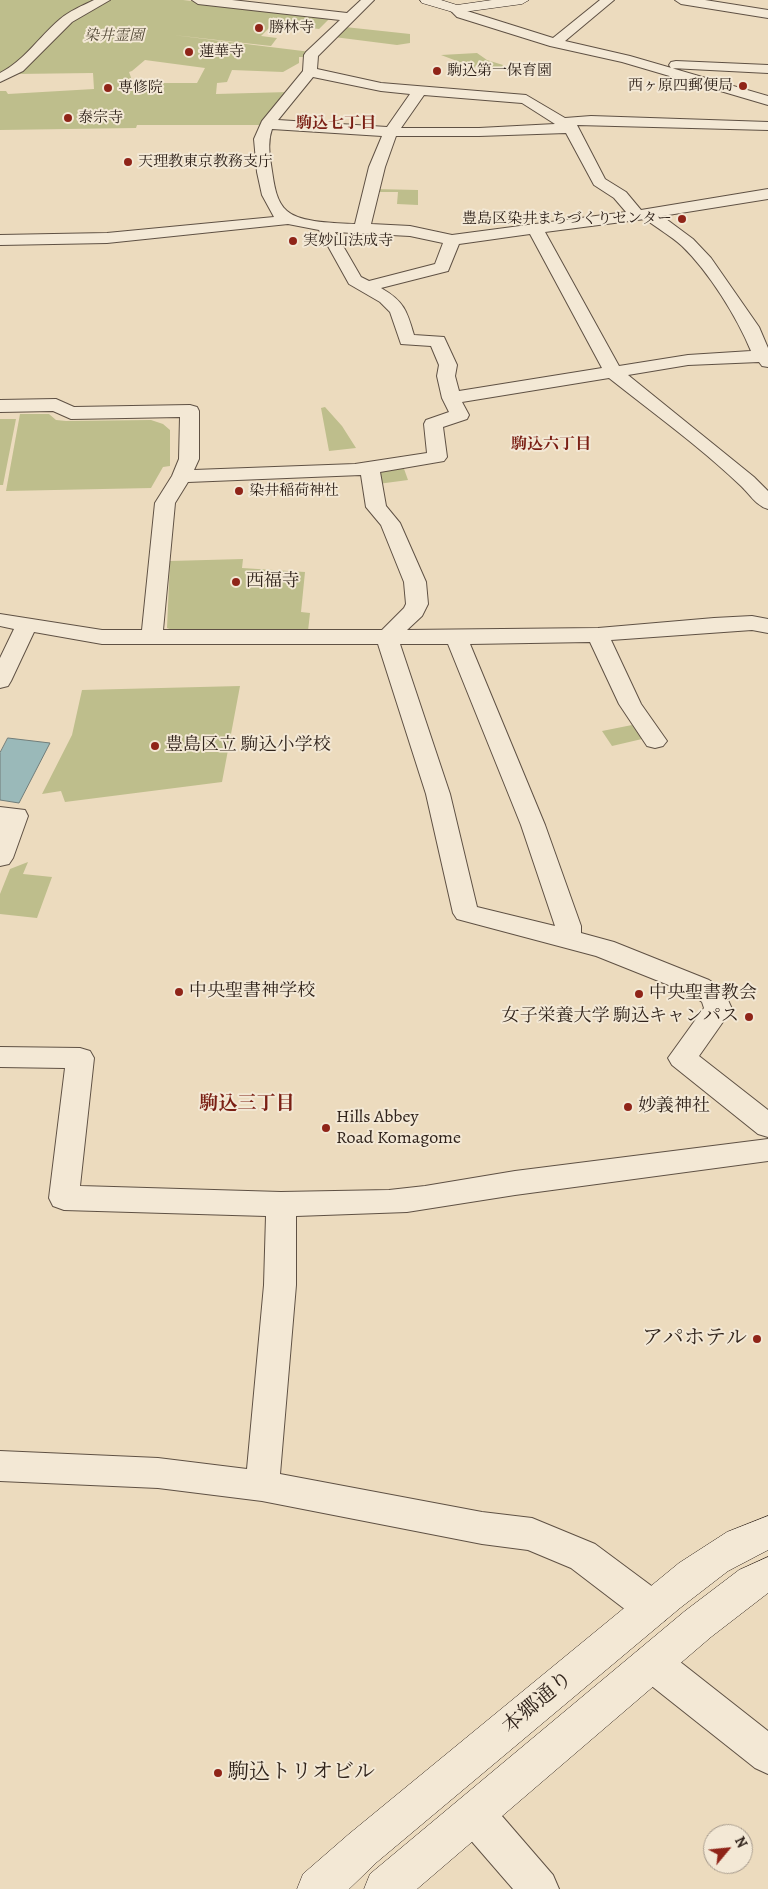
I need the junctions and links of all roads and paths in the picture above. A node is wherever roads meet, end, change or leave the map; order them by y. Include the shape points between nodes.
1 (104, 0) edge
2 (198, 0) edge
3 (368, 0) edge
4 (427, 0) edge
5 (522, 0) edge
6 (608, 0) edge
7 (681, 0) edge
8 (456, 9) junction
9 (768, 14) edge
10 (350, 17) junction
11 (555, 43) junction
12 (643, 64) junction
13 (768, 70) edge
14 (310, 72) junction
15 (0, 78) edge
16 (419, 91) junction
17 (768, 101) edge
18 (268, 124) junction
19 (568, 125) junction
20 (768, 126) edge
21 (391, 132) junction
22 (768, 194) edge
23 (643, 214) junction
24 (288, 219) junction
25 (327, 227) junction
26 (535, 228) junction
27 (362, 229) junction
28 (0, 240) edge
29 (452, 240) junction
30 (366, 288) junction
31 (766, 358) edge
32 (613, 372) junction
33 (451, 398) junction
34 (0, 406) edge
35 (370, 468) junction
36 (182, 476) junction
37 (768, 476) edge
38 (748, 481) junction
39 (768, 503) edge
40 (0, 620) edge
41 (27, 626) junction
42 (768, 626) edge
43 (598, 635) junction
44 (152, 636) junction
45 (456, 637) junction
46 (387, 638) junction
47 (0, 681) edge
48 (655, 742) dead end
49 (0, 815) edge
50 (0, 858) edge
51 (568, 938) junction
52 (0, 1057) edge
53 (768, 1126) edge
54 (768, 1150) edge
55 (281, 1204) junction
56 (0, 1466) edge
57 (262, 1486) junction
58 (768, 1533) edge
59 (768, 1574) edge
60 (652, 1608) junction
61 (652, 1663) junction
62 (768, 1755) edge
63 (475, 1815) junction
64 (318, 1889) edge
65 (386, 1889) edge
66 (539, 1889) edge

1 - 15 street via 64,22 13,73
2 - 10 street
3 - 10 street
4 - 8 main road
5 - 8 main road
6 - 11 street
7 - 9 street
8 - 11 street via 462,14
10 - 14 street via 311,55
11 - 12 street
12 - 13 street
12 - 17 street
14 - 16 street via 381,87
14 - 18 street
16 - 19 street via 523,98
16 - 21 street
18 - 21 street
18 - 24 street via 261,139 270,197 277,211
19 - 20 street via 591,120
19 - 21 street via 479,132
19 - 23 street via 599,182
21 - 27 street via 372,179
22 - 23 street
23 - 26 street
23 - 31 street via 687,242 705,262 750,327
24 - 25 street
24 - 28 street via 107,238
25 - 27 street
25 - 30 street via 355,280
26 - 29 street
26 - 32 street
27 - 29 street via 410,231
29 - 30 street via 442,267
30 - 33 street via 386,298 398,310 407,340 438,341 448,365 446,376
31 - 32 street via 688,360
32 - 33 street
32 - 38 street
33 - 35 street via 460,415 432,424 437,458
34 - 36 street via 56,405 71,413 190,411 189,459
35 - 36 street
35 - 46 street via 376,507 390,523 415,582 417,604 414,611
36 - 44 street via 165,503
37 - 38 street
38 - 39 street
40 - 41 street
41 - 44 street via 102,637
41 - 47 street
42 - 43 street via 714,625
43 - 45 street
43 - 48 street via 630,704
44 - 46 street
45 - 46 street
45 - 51 street via 534,825 568,926
46 - 51 street via 438,794 466,913
49 - 50 street via 16,816
51 - 53 street via 652,967 700,987 713,996 718,1009 682,1058
52 - 55 street via 80,1058 64,1198
54 - 55 street via 520,1181 390,1202
55 - 57 street via 277,1328
56 - 57 street via 158,1473
57 - 60 street via 477,1527 532,1534 584,1556
58 - 60 main road, 本郷通り via 744,1540 717,1556
59 - 61 main road via 752,1582
60 - 64 main road, 本郷通り
61 - 62 street
61 - 63 main road
63 - 65 main road
63 - 66 street

